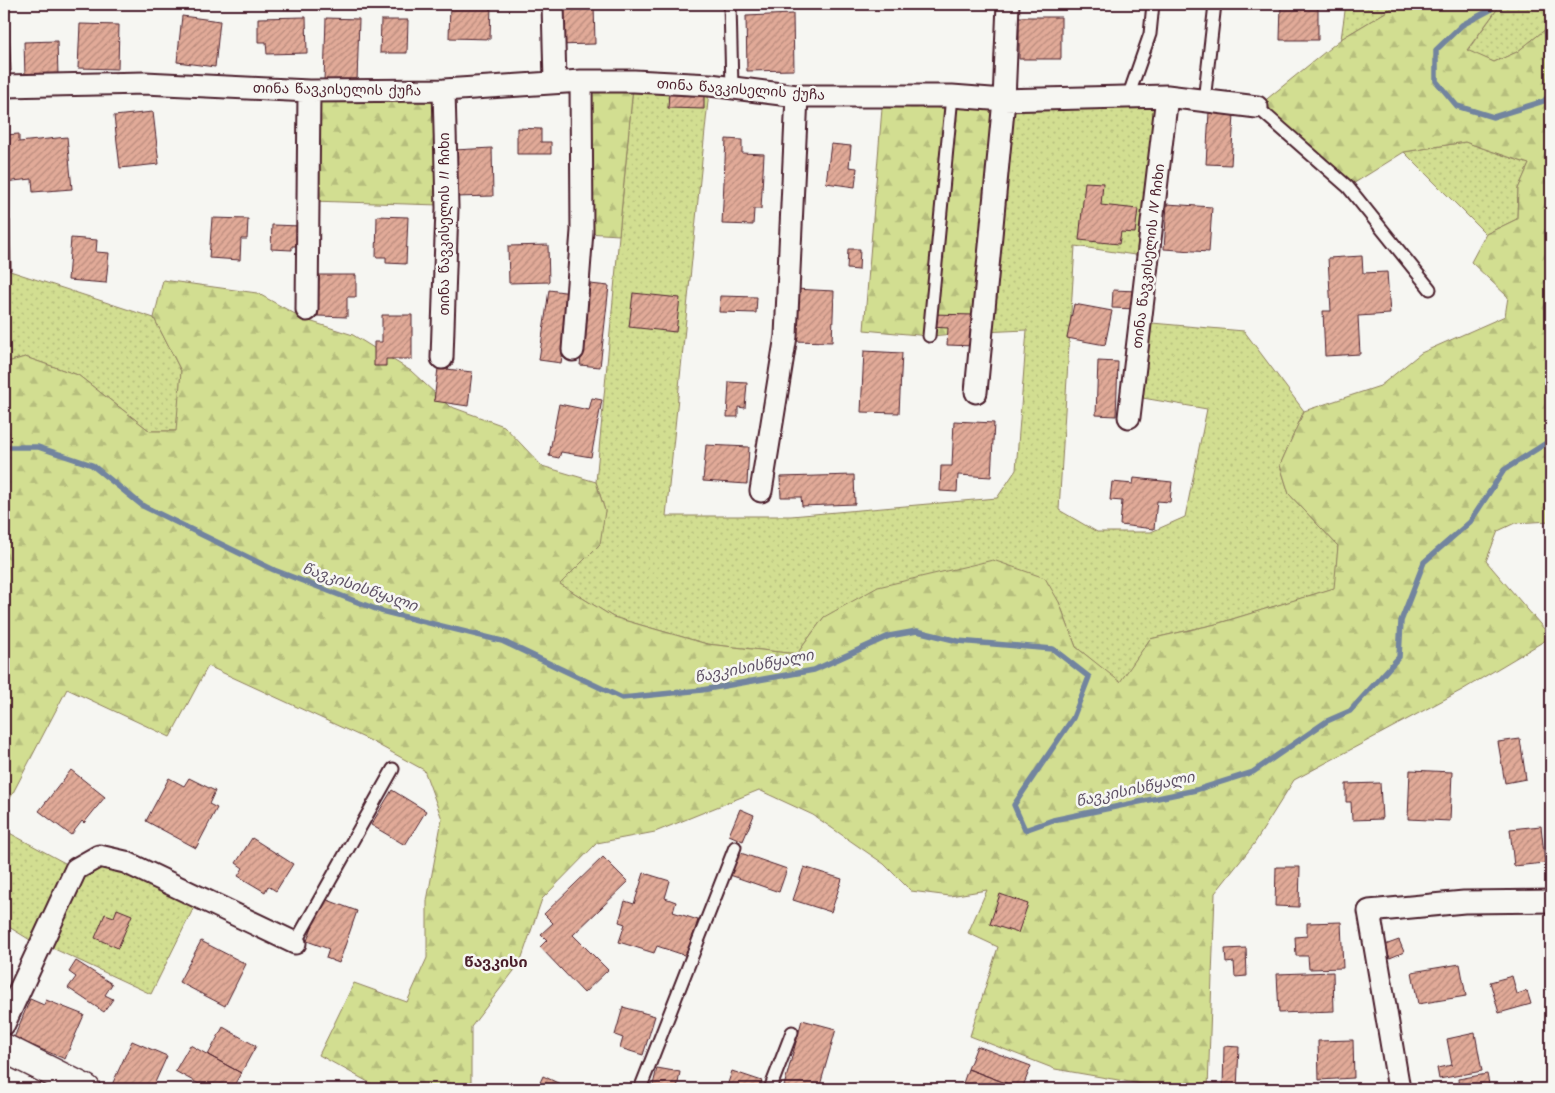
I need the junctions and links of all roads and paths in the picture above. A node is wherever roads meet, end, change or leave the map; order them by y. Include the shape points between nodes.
1 (553, 4) edge
2 (730, 4) edge
3 (1008, 4) edge
4 (1152, 4) edge
5 (1215, 4) edge
6 (581, 81) junction
7 (555, 82) junction
8 (4, 86) edge
9 (732, 88) junction
10 (444, 90) junction
11 (309, 91) junction
12 (797, 96) junction
13 (952, 96) junction
14 (1167, 96) junction
15 (1128, 97) junction
16 (1004, 100) junction
17 (1204, 101) junction
18 (1257, 107) joint
19 (1430, 289) dead end
20 (307, 310) dead end
21 (929, 336) dead end
22 (573, 350) dead end
23 (442, 358) dead end
24 (976, 392) dead end
25 (1129, 417) dead end
26 (761, 491) dead end
27 (393, 769) dead end
28 (735, 847) dead end
29 (1551, 901) edge
30 (294, 943) joint
31 (4, 1024) edge
32 (792, 1032) dead end
33 (4, 1048) edge
34 (86, 1089) edge
35 (640, 1089) edge
36 (770, 1089) edge
37 (1399, 1089) edge

1 - 7 street
2 - 9 lane
3 - 16 street
4 - 15 lane via 1150,34
5 - 17 lane
6 - 7 street, თინა წავკისელის ქუჩა
6 - 9 street, თინა წავკისელის ქუჩა
6 - 22 street via 582,230
7 - 10 street, თინა წავკისელის ქუჩა
8 - 11 street, თინა წავკისელის ქუჩა via 145,83
9 - 12 street, თინა წავკისელის ქუჩა
10 - 11 street, თინა წავკისელის ქუჩა
10 - 23 street, თინა წავკისელის II ჩიხი via 447,208
11 - 20 street
12 - 13 street, თინა წავკისელის ქუჩა
12 - 26 street via 786,336
13 - 16 street, თინა წავკისელის ქუჩა
13 - 21 lane
14 - 15 street, თინა წავკისელის ქუჩა
14 - 17 street, თინა წავკისელის ქუჩა
14 - 25 street, თინა წავკისელის IV ჩიხი
15 - 16 street, თინა წავკისელის ქუჩა
16 - 24 street
17 - 18 street, თინა წავკისელის ქუჩა
18 - 19 lane, თინა წავკისელის ქუჩა via 1348,187
27 - 30 lane
28 - 35 lane
29 - 37 street via 1464,902 1369,911
30 - 31 street via 125,862 99,856 76,869
32 - 36 lane
33 - 34 street

